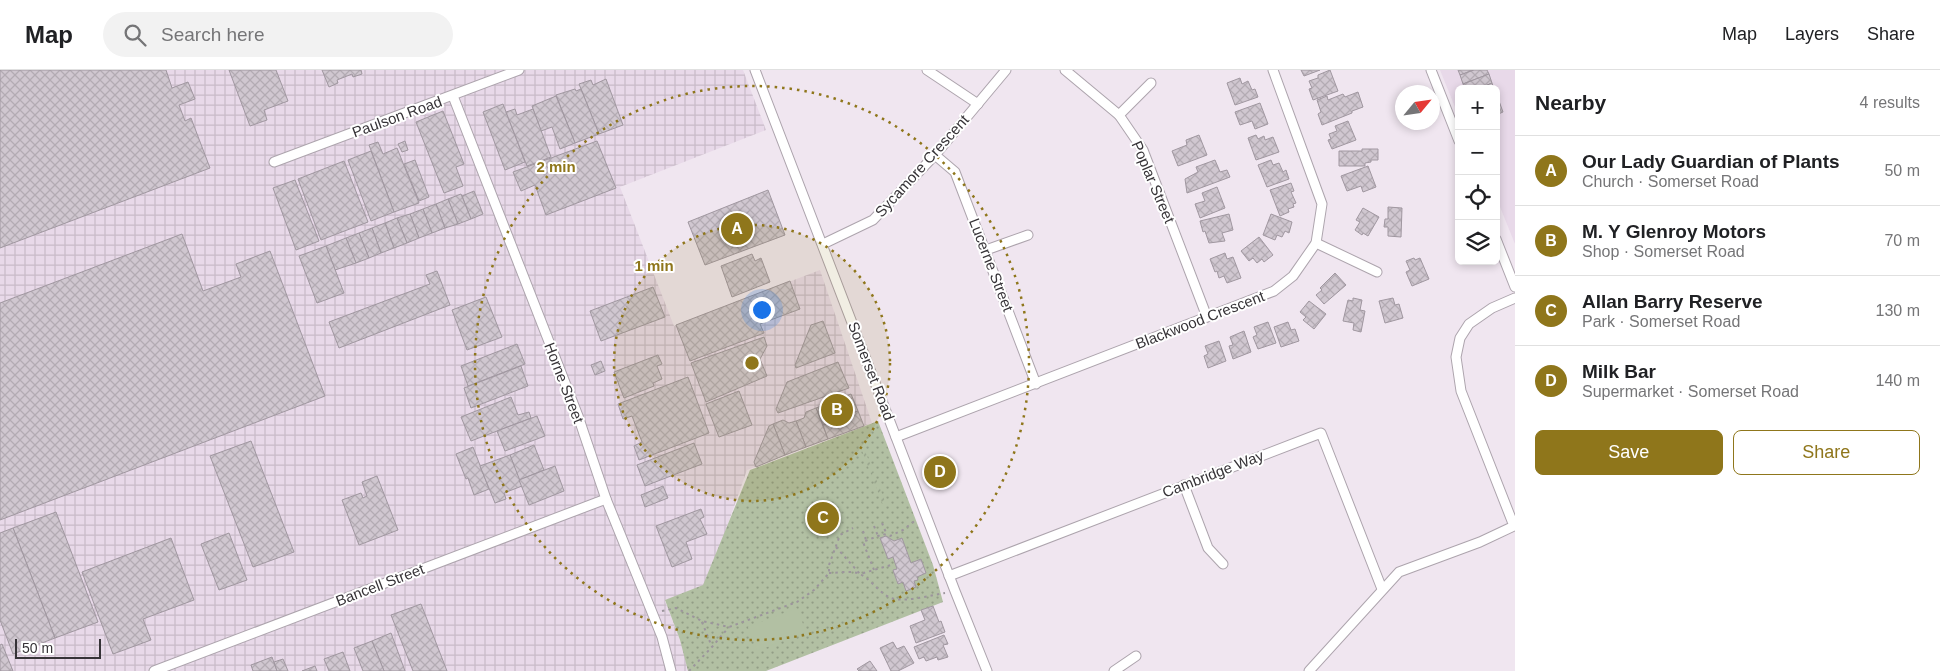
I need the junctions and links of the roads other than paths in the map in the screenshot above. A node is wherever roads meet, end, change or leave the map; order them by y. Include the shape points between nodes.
1 (518, 70) edge
2 (755, 70) edge
3 (927, 70) edge
4 (1006, 70) edge
5 (1065, 70) edge
6 (1272, 70) edge
7 (1431, 70) edge
8 (1151, 83) dead end
9 (453, 96) junction
10 (978, 104) junction
11 (1119, 115) junction
12 (1455, 131) edge
13 (935, 155) junction
14 (274, 162) dead end
15 (1028, 235) dead end
16 (1316, 243) junction
17 (823, 244) junction
18 (1500, 248) edge
19 (986, 250) junction
20 (1377, 272) dead end
21 (1515, 287) edge
22 (1515, 298) edge
23 (1208, 317) junction
24 (1036, 384) junction
25 (896, 437) junction
26 (1184, 485) junction
27 (606, 499) junction
28 (1224, 564) dead end
29 (949, 576) junction
30 (1382, 589) junction
31 (1136, 656) dead end
32 (984, 670) edge
33 (154, 671) edge
34 (671, 671) edge
35 (1114, 671) edge
36 (1309, 671) edge

1 - 9 street, Paulson Road
2 - 17 street, Somerset Road
3 - 10 street
4 - 10 street, Sycamore Crescent
5 - 11 street, Poplar Street
6 - 16 street, Blackwood Crescent via 1322,204
7 - 12 street
8 - 11 street
9 - 14 street, Paulson Road
9 - 27 street, Horne Street via 578,416
10 - 13 street, Sycamore Crescent
11 - 23 street, Poplar Street via 1143,150
13 - 17 street, Sycamore Crescent via 873,220
13 - 19 street, Lucerne Street via 955,172
15 - 19 street
16 - 20 street
16 - 23 street, Blackwood Crescent via 1293,276 1274,291
17 - 25 street, Somerset Road
18 - 21 street
19 - 24 street, Lucerne Street
22 - 30 street via 1492,308 1469,324 1460,338 1456,357 1461,391 1514,526 1399,572
23 - 24 street, Blackwood Crescent
24 - 25 street, Blackwood Crescent
25 - 29 street, Somerset Road
26 - 28 street via 1208,548
26 - 29 street, Cambridge Way
26 - 30 street, Cambridge Way via 1321,432
27 - 33 street, Bancell Street
27 - 34 street, Horne Street via 669,657
29 - 32 street, Somerset Road
30 - 36 street
31 - 35 street

